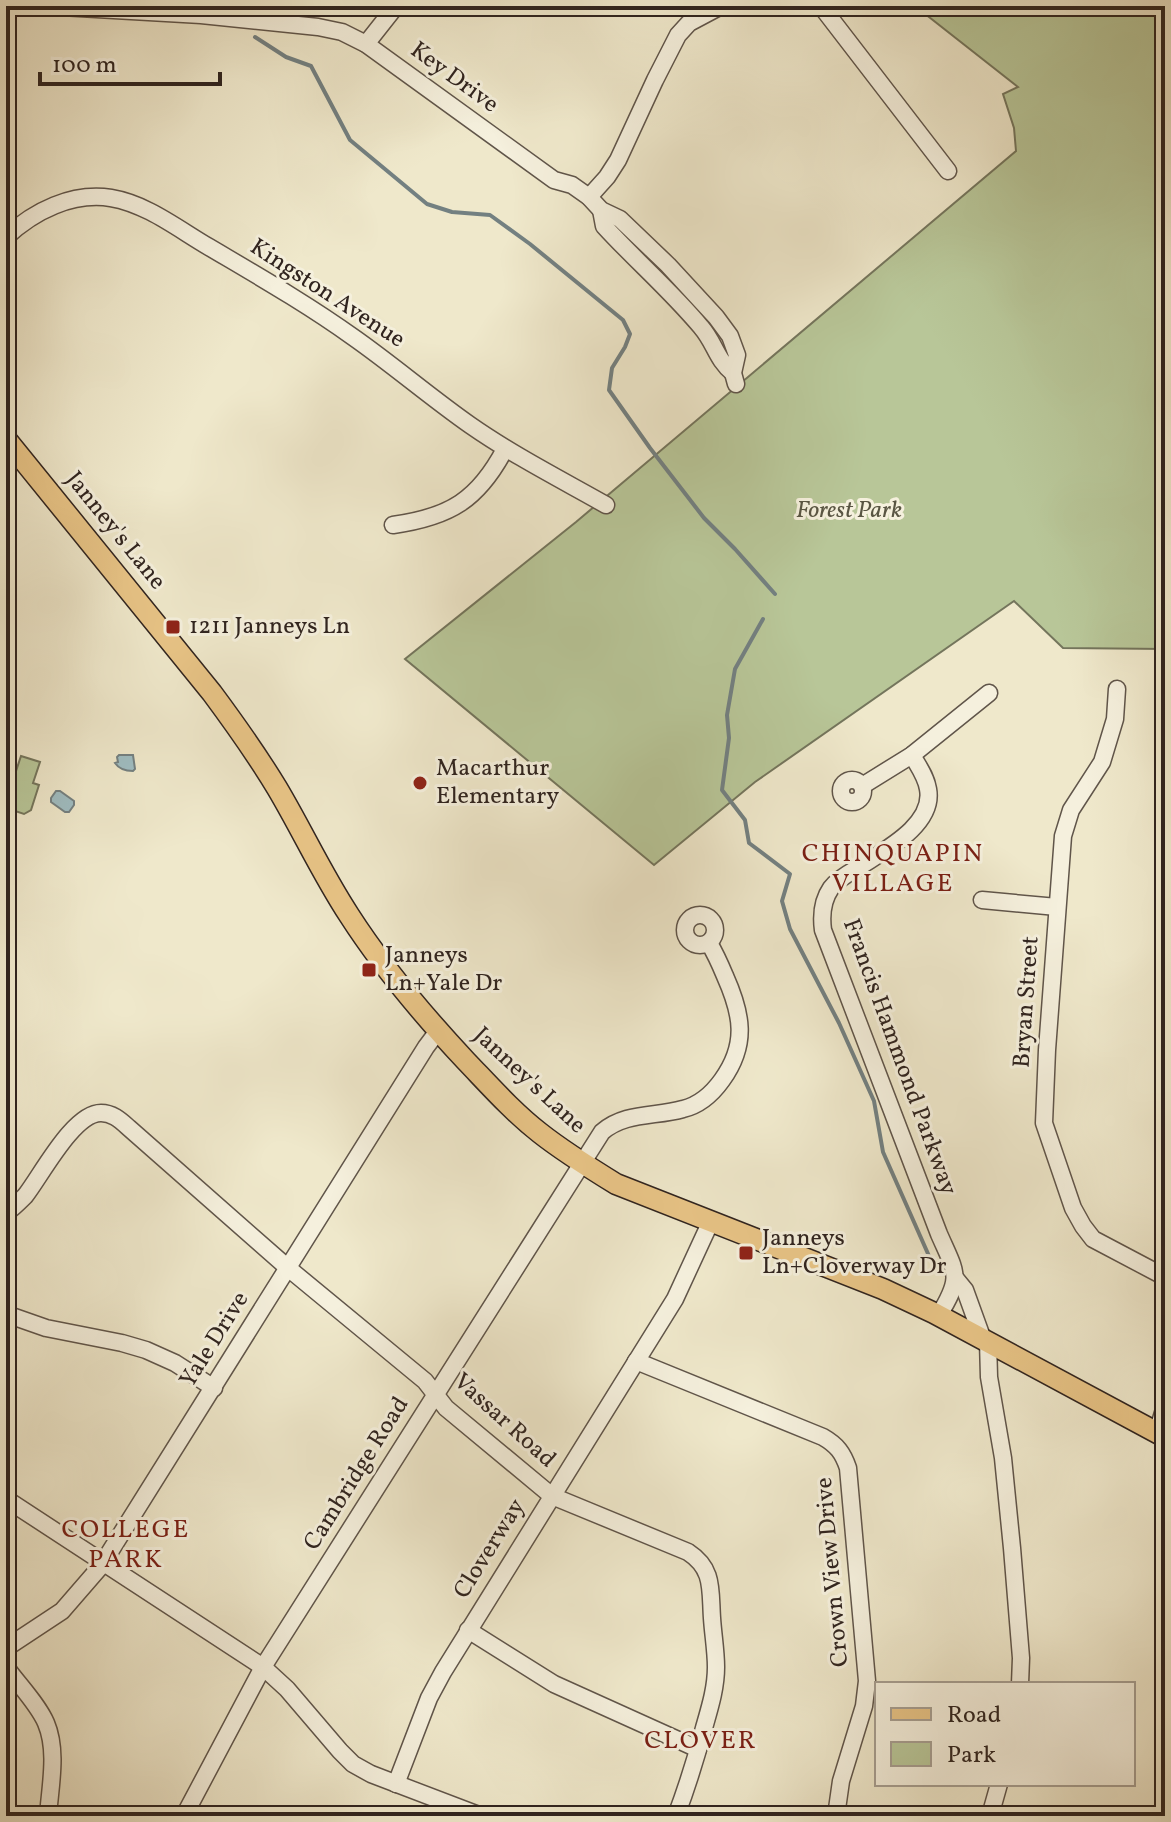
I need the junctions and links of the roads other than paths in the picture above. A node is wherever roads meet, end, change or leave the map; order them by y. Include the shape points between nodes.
1 (44, 6) edge
2 (396, 6) edge
3 (721, 6) edge
4 (821, 6) edge
5 (204, 11) edge
6 (366, 44) junction
7 (948, 171) dead end
8 (589, 197) junction
9 (6, 237) edge
10 (734, 378) dead end
11 (6, 439) edge
12 (505, 449) junction
13 (606, 505) dead end
14 (393, 525) dead end
15 (1117, 689) dead end
16 (989, 693) dead end
17 (912, 755) junction
18 (862, 786) dead end
19 (982, 900) dead end
20 (1057, 907) junction
21 (709, 943) dead end
22 (438, 1031) junction
23 (581, 1163) junction
24 (6, 1213) edge
25 (711, 1221) junction
26 (288, 1268) junction
27 (1165, 1277) edge
28 (956, 1279) junction
29 (6, 1314) edge
30 (939, 1315) junction
31 (985, 1339) junction
32 (636, 1361) junction
33 (214, 1388) junction
34 (436, 1395) junction
35 (1165, 1406) edge
36 (1161, 1435) edge
37 (552, 1496) junction
38 (6, 1499) edge
39 (104, 1562) junction
40 (468, 1630) junction
41 (6, 1648) edge
42 (6, 1667) edge
43 (263, 1667) junction
44 (1020, 1682) edge
45 (698, 1749) junction
46 (396, 1784) junction
47 (998, 1786) edge
48 (1165, 1809) edge
49 (48, 1816) edge
50 (184, 1816) edge
51 (481, 1816) edge
52 (676, 1816) edge
53 (836, 1816) edge
54 (990, 1816) edge
55 (1163, 1816) edge

1 - 5 street, Key Drive
2 - 6 street
3 - 8 street via 678,35 618,160
4 - 7 street
5 - 6 street, Key Drive via 318,27
6 - 8 street, Key Drive via 554,180
8 - 10 street via 636,233 716,317 737,355
9 - 12 street, Kingston Avenue via 36,214 74,200 110,198 142,208 314,310
11 - 22 main road, Janney's Lane via 240,730 349,915
12 - 13 street, Kingston Avenue
12 - 14 street via 485,483 466,500 445,512
15 - 20 street, Bryan Street via 1115,719 1102,762 1066,823
16 - 17 street
17 - 18 street
17 - 28 street, Francis Hammond Parkway via 928,788 922,816 910,833 833,885 821,916
19 - 20 street
20 - 27 street, Bryan Street via 1044,1123 1073,1208 1093,1239
21 - 23 street, Cambridge Road via 741,1022 727,1073 701,1102 609,1126
22 - 23 main road, Janney's Lane via 538,1132
22 - 26 street, Yale Drive
23 - 25 main road, Janney's Lane via 616,1184
23 - 34 street, Cambridge Road
24 - 26 street, Vassar Road via 73,1130 88,1117 106,1113
25 - 30 main road, Janney's Lane
25 - 32 street, Cloverway via 675,1299
26 - 33 street, Yale Drive
26 - 34 street, Vassar Road
28 - 30 street
28 - 31 street, Francis Hammond Parkway
29 - 33 street via 146,1350
30 - 31 main road, Janney's Lane
31 - 36 main road, Janney's Lane
31 - 44 street, Francis Hammond Parkway via 1003,1458
32 - 37 street, Cloverway
32 - 53 street, Crown View Drive via 823,1437 845,1458 867,1681
33 - 39 street, Yale Drive
34 - 37 street, Vassar Road
34 - 43 street, Cambridge Road
35 - 36 street
37 - 40 street, Cloverway
37 - 45 street, Vassar Road via 688,1552 707,1571 716,1665
38 - 39 street
39 - 41 street, Yale Drive via 62,1611
39 - 43 street
40 - 45 street via 554,1684
40 - 46 street, Cloverway via 429,1698
42 - 49 street via 52,1738
43 - 46 street via 353,1764
43 - 50 street, Cambridge Road
45 - 52 street, Vassar Road
46 - 51 street
47 - 54 street
48 - 55 street

